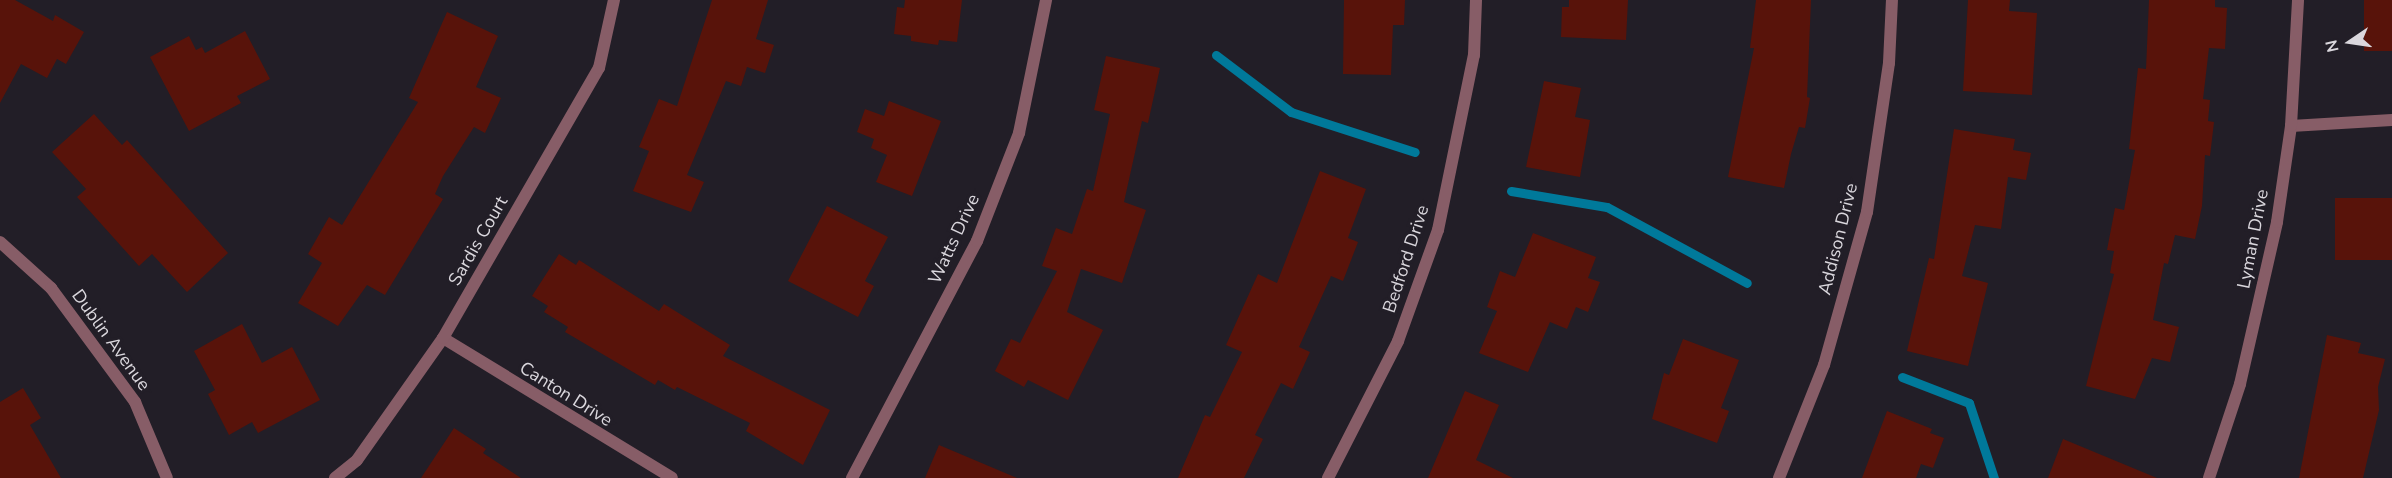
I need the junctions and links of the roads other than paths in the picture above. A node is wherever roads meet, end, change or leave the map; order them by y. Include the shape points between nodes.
1 (614, 0) edge
2 (1046, 0) edge
3 (1476, 0) edge
4 (1892, 0) edge
5 (2298, 0) edge
6 (2392, 120) edge
7 (2291, 126) junction
8 (0, 242) edge
9 (443, 338) junction
10 (167, 478) edge
11 (336, 478) edge
12 (672, 478) edge
13 (852, 478) edge
14 (1328, 478) edge
15 (1779, 478) edge
16 (2209, 478) edge

1 - 9 street, Sardis Court via 599,68
2 - 13 street, Watts Drive via 1019,133 977,241
3 - 14 street, Bedford Drive via 1474,55 1438,230 1398,341
4 - 15 street, Addison Drive via 1889,63 1867,212 1824,365
5 - 7 street, Lyman Drive
6 - 7 street
7 - 16 street, Lyman Drive via 2277,222 2240,384
8 - 10 street, Dublin Avenue via 51,288 135,402
9 - 11 street, Sardis Court via 357,460
9 - 12 street, Canton Drive

